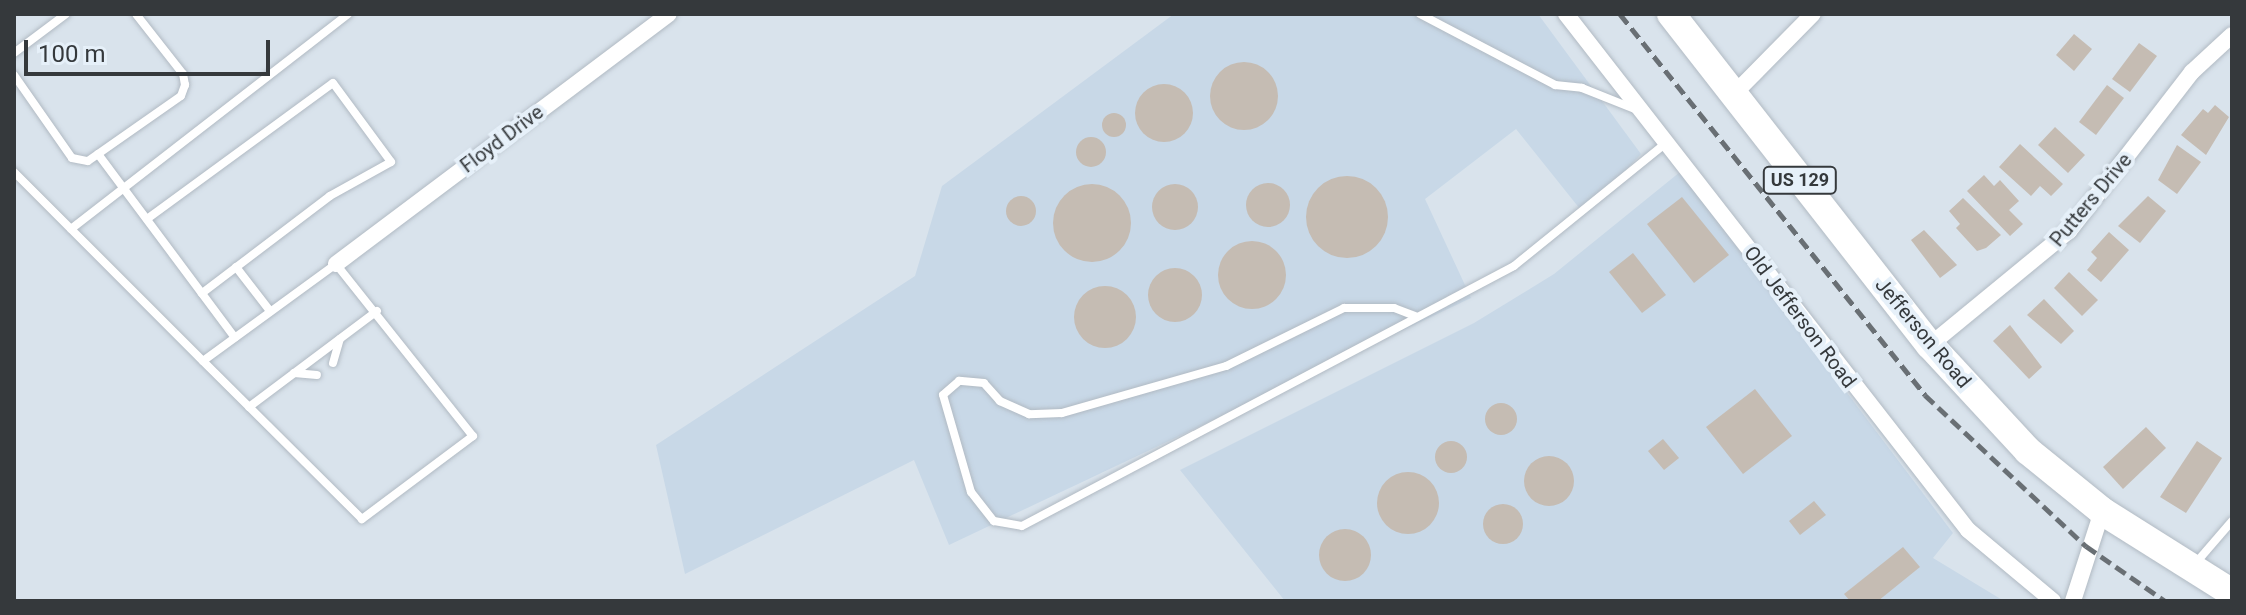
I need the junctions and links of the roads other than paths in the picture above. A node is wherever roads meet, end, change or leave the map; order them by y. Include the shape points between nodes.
1 (66, 14) edge
2 (136, 14) edge
3 (348, 14) edge
4 (669, 14) edge
5 (1420, 14) edge
6 (1566, 14) edge
7 (1671, 14) edge
8 (1813, 14) edge
9 (2232, 35) edge
10 (14, 53) edge
11 (14, 75) edge
12 (1734, 94) junction
13 (1646, 115) junction
14 (1668, 142) junction
15 (98, 154) junction
16 (14, 172) edge
17 (123, 188) junction
18 (147, 219) junction
19 (71, 229) junction
20 (336, 264) junction
21 (236, 267) junction
22 (202, 293) junction
23 (270, 311) junction
24 (377, 311) junction
25 (1415, 316) junction
26 (235, 338) junction
27 (340, 339) junction
28 (1930, 345) junction
29 (203, 361) junction
30 (333, 363) dead end
31 (294, 373) junction
32 (317, 375) dead end
33 (249, 407) junction
34 (2102, 511) junction
35 (2232, 520) edge
36 (2192, 569) junction
37 (2232, 593) edge
38 (2053, 601) edge
39 (2073, 601) edge

1 - 10 lane
2 - 15 lane via 183,74 185,85 181,96
3 - 17 lane
4 - 20 street, Floyd Drive
5 - 13 lane via 1555,85 1582,88
6 - 13 street, Old Jefferson Road
7 - 12 highway, Jefferson Road / US 129
8 - 12 street
9 - 28 street, Putters Drive via 2192,72 2069,231
11 - 15 lane via 72,158 88,161
12 - 28 highway, Jefferson Road / US 129
13 - 14 street, Old Jefferson Road
14 - 25 lane via 1514,266
14 - 38 street, Old Jefferson Road via 1968,530
15 - 17 lane
16 - 19 lane
17 - 18 lane
17 - 19 lane
18 - 21 lane via 333,83 391,162 330,196
18 - 22 lane
19 - 29 lane
20 - 23 lane
20 - 24 lane
21 - 22 lane
21 - 23 lane
22 - 26 lane
23 - 26 lane
24 - 27 lane
24 - 33 lane via 473,436 362,519
25 - 25 lane via 1022,526 994,521 971,492 943,395 959,381 984,383 1000,401 1029,414 1062,413 1226,366 1344,308 1394,308
26 - 29 lane
27 - 30 lane
27 - 31 lane
28 - 34 highway, Jefferson Road / US 129 via 2028,451
29 - 33 lane
31 - 32 lane
31 - 33 lane
34 - 36 highway, Jefferson Road / US 129
34 - 39 street
35 - 36 lane
36 - 37 highway, Jefferson Road / US 129

